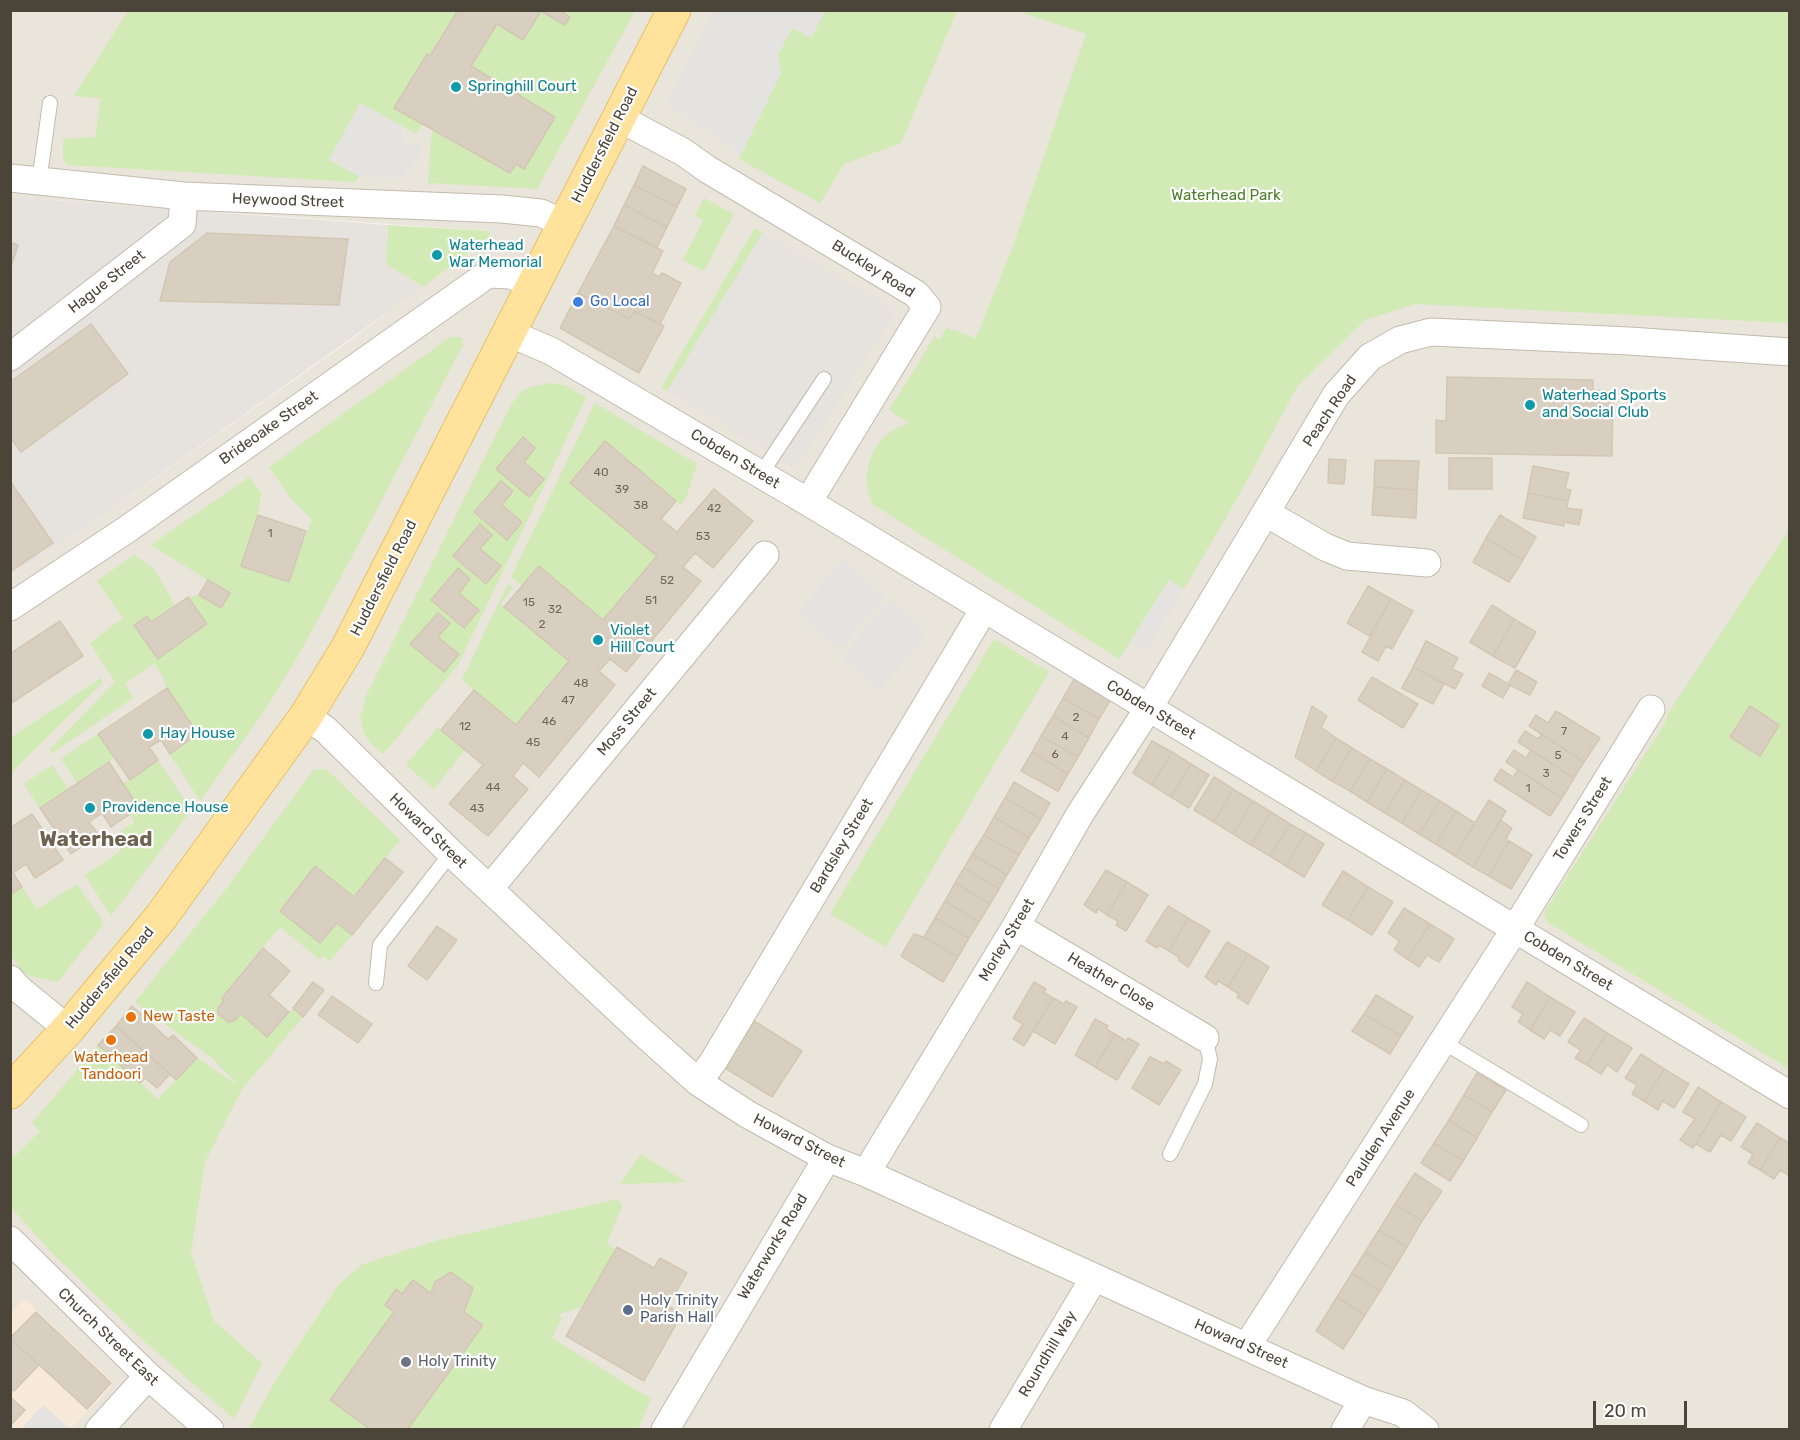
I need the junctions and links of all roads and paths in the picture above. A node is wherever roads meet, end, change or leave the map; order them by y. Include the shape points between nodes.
1 (674, 10) edge
2 (50, 103) dead end
3 (619, 118) junction
4 (10, 178) edge
5 (39, 182) junction
6 (184, 196) junction
7 (564, 224) junction
8 (533, 284) junction
9 (509, 333) junction
10 (1790, 352) edge
11 (10, 357) edge
12 (824, 379) dead end
13 (761, 474) junction
14 (808, 502) junction
15 (1266, 513) junction
16 (765, 555) dead end
17 (1427, 563) dead end
18 (10, 607) edge
19 (984, 609) junction
20 (1148, 709) junction
21 (1651, 710) dead end
22 (306, 716) junction
23 (451, 854) junction
24 (490, 888) junction
25 (1016, 926) junction
26 (1515, 929) junction
27 (10, 979) edge
28 (376, 983) dead end
29 (68, 1029) junction
30 (1205, 1038) joint
31 (1443, 1042) junction
32 (698, 1082) junction
33 (10, 1092) edge
34 (1790, 1095) edge
35 (1581, 1125) dead end
36 (1170, 1154) dead end
37 (827, 1158) junction
38 (866, 1173) junction
39 (10, 1240) edge
40 (1094, 1278) junction
41 (1247, 1346) junction
42 (148, 1376) junction
43 (1363, 1400) junction
44 (99, 1430) edge
45 (210, 1430) edge
46 (665, 1430) edge
47 (1003, 1430) edge
48 (1345, 1430) edge
49 (1425, 1430) edge

1 - 3 main road, Huddersfield Road
2 - 5 lane
3 - 7 main road, Huddersfield Road
3 - 14 street, Buckley Road via 683,152 916,294 927,307
4 - 5 street, Heywood Street
5 - 6 street, Heywood Street
6 - 7 street, Heywood Street via 502,210 541,213
6 - 11 street, Hague Street via 182,224
7 - 8 main road, Huddersfield Road
8 - 9 main road, Huddersfield Road
8 - 18 street, Brideoake Street via 510,275 488,274
9 - 13 street, Cobden Street via 551,351
9 - 22 main road, Huddersfield Road via 388,572
10 - 15 street, Peach Road via 1617,340 1431,332 1415,335 1370,357 1336,395
12 - 13 lane
13 - 14 street, Cobden Street
14 - 19 street, Cobden Street
15 - 17 street via 1347,556
15 - 20 street, Peach Road
16 - 24 street, Moss Street
19 - 20 street, Cobden Street
19 - 32 street, Bardsley Street
20 - 25 street, Morley Street via 1080,814
20 - 26 street, Cobden Street
21 - 26 street, Towers Street
22 - 23 street, Howard Street via 326,730
22 - 29 main road, Huddersfield Road via 161,917
23 - 24 street, Howard Street
23 - 28 lane via 380,945
24 - 32 street, Howard Street
25 - 30 street, Heather Close
25 - 38 street, Morley Street
26 - 31 street, Paulden Avenue
26 - 34 street, Cobden Street
27 - 29 street
29 - 33 main road, Huddersfield Road
30 - 36 lane via 1210,1059 1205,1084
31 - 35 lane
31 - 41 street, Paulden Avenue
32 - 37 street, Howard Street
37 - 38 street, Howard Street
37 - 46 street, Waterworks Road
38 - 40 street, Howard Street
39 - 42 street, Church Street East
40 - 41 street, Howard Street
40 - 47 street, Roundhill Way
41 - 43 street, Howard Street
42 - 44 street
42 - 45 street, Church Street East
43 - 48 street
43 - 49 street, Howard Street via 1403,1413

